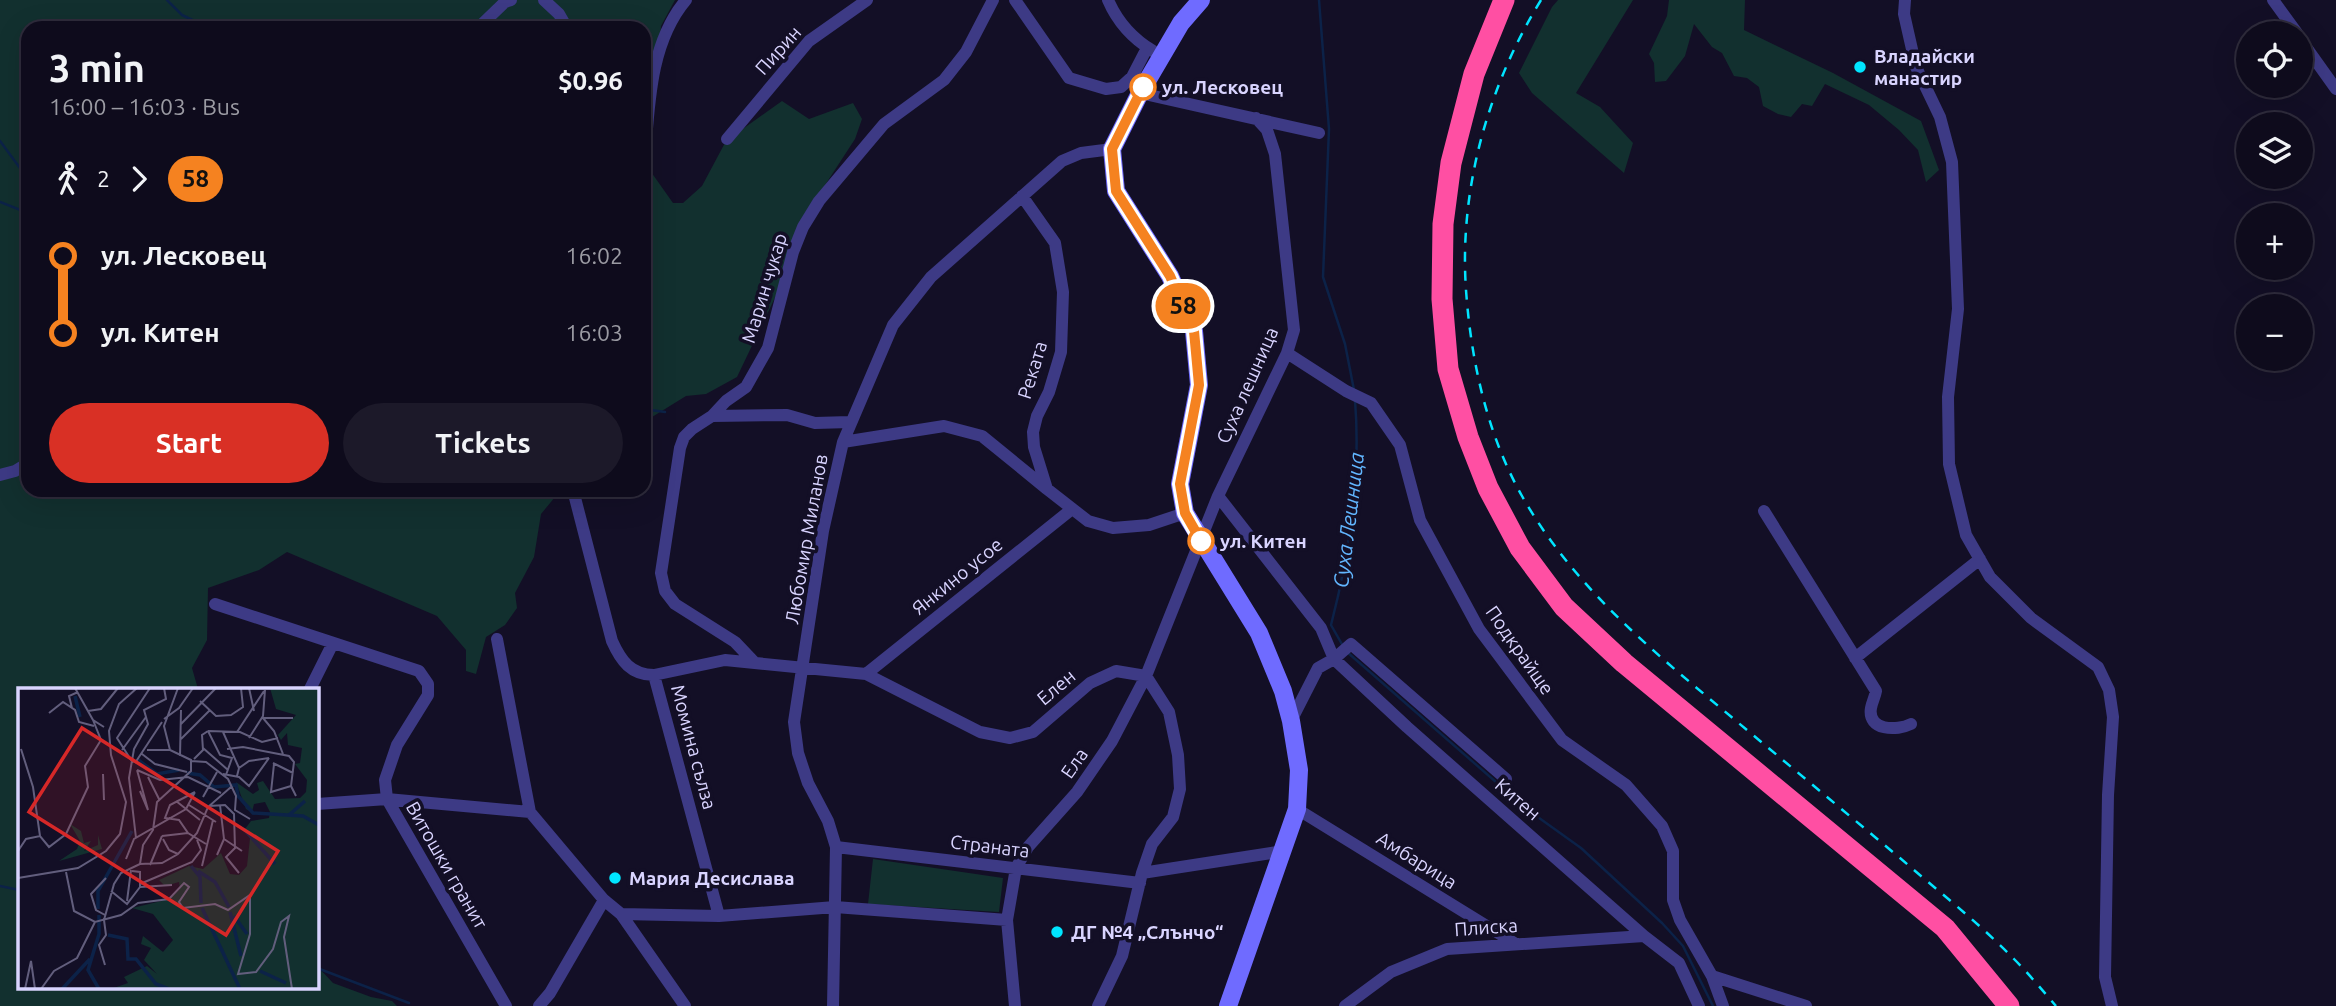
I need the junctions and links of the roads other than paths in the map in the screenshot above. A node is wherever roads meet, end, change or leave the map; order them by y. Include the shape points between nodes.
1 (511, 0) edge
2 (544, 0) edge
3 (686, 0) edge
4 (867, 0) edge
5 (993, 0) edge
6 (1014, 0) edge
7 (1108, 0) edge
8 (1201, 0) edge
9 (1504, 0) edge
10 (1905, 0) edge
11 (2273, 0) edge
12 (485, 21) edge
13 (563, 21) edge
14 (2288, 21) edge
15 (1154, 52) junction
16 (2313, 57) edge
17 (2336, 89) edge
18 (1140, 93) junction
19 (651, 106) edge
20 (1256, 118) junction
21 (1319, 133) dead end
22 (727, 139) dead end
23 (1112, 149) junction
24 (1022, 196) junction
25 (1287, 353) junction
26 (712, 416) junction
27 (850, 422) junction
28 (843, 442) junction
29 (21, 467) edge
30 (0, 475) edge
31 (1047, 489) junction
32 (1218, 496) junction
33 (575, 497) edge
34 (1072, 509) junction
35 (1764, 511) dead end
36 (1185, 513) junction
37 (1201, 541) junction
38 (1980, 559) junction
39 (215, 604) dead end
40 (497, 639) dead end
41 (333, 643) junction
42 (1855, 658) junction
43 (1334, 659) junction
44 (754, 662) junction
45 (803, 667) junction
46 (866, 674) junction
47 (654, 675) junction
48 (1146, 676) junction
49 (310, 688) edge
50 (1291, 721) junction
51 (1911, 724) dead end
52 (1506, 779) dead end
53 (387, 799) junction
54 (318, 804) edge
55 (1297, 809) junction
56 (530, 812) junction
57 (835, 847) junction
58 (1284, 851) junction
59 (1016, 868) junction
60 (1141, 878) junction
61 (604, 900) junction
62 (835, 907) junction
63 (621, 914) junction
64 (719, 916) junction
65 (1007, 920) junction
66 (1644, 936) junction
67 (1516, 944) junction
68 (1700, 959) junction
69 (1681, 963) junction
70 (1712, 976) junction
71 (837, 1004) edge
72 (506, 1006) edge
73 (539, 1006) edge
74 (685, 1006) edge
75 (1015, 1006) edge
76 (1098, 1006) edge
77 (1228, 1006) edge
78 (1345, 1006) edge
79 (1699, 1006) edge
80 (1723, 1006) edge
81 (1806, 1006) edge
82 (2009, 1006) edge
83 (2112, 1006) edge

1 - 12 street
2 - 13 street
3 - 19 street via 667,30 656,60
4 - 22 street, Пирин via 809,41
5 - 26 street, Марин чукар via 944,80 884,124 819,201 793,252 768,348 746,387
6 - 15 street via 1069,78 1106,89 1121,87
7 - 15 street via 1134,37
8 - 15 street
9 - 82 highway via 1474,74 1451,163 1443,224 1442,299 1448,369 1488,488 1520,548 1564,607 1634,672 1945,928
10 - 38 street via 1916,67 1940,117 1952,162 1958,309 1948,397 1949,464 1966,536
11 - 14 street
15 - 18 street
16 - 17 street
18 - 20 street
18 - 23 street
20 - 21 street
20 - 25 street, Суха лешница via 1275,154 1294,330
23 - 24 street, Любомир Миланов via 1062,161
23 - 36 street via 1116,191 1170,276 1194,331 1199,385 1180,484
24 - 27 street, Любомир Миланов via 931,277 893,325
24 - 31 street, Реката via 1055,243 1063,292 1061,352 1033,432
25 - 32 street, Суха лешница
25 - 68 street, Подкрайще via 1371,403 1400,446 1420,520 1479,629 1562,740 1626,785 1662,826 1673,850 1673,900
26 - 27 street via 787,415 815,423
26 - 44 street, Марин чукар via 684,437 680,448 661,573 665,591 675,604 734,642
27 - 28 street, Любомир Миланов
28 - 31 street via 944,426 982,436
28 - 45 street, Любомир Миланов via 823,531
29 - 30 street
31 - 34 street
32 - 37 street, Суха лешница
32 - 43 street, Китен via 1321,628
33 - 47 street, Момина сълза via 612,641 630,668
34 - 36 street via 1088,521 1113,528 1149,525
34 - 46 street, Янкино усое
35 - 42 street
36 - 37 street
37 - 48 street, Ела
37 - 50 street via 1259,633
38 - 42 street
38 - 83 street via 1990,577 2031,618 2098,667 2109,690 2113,718 2105,977
39 - 41 street, Витошки гранит
40 - 56 street
41 - 49 street
41 - 53 street, Витошки гранит via 419,671 428,684 428,695 397,745 385,780
42 - 51 street via 1876,691 1870,708 1878,724 1888,729
43 - 50 street via 1318,668
43 - 52 street via 1351,644
43 - 66 street, Китен
44 - 45 street, Елен
44 - 47 street, Елен via 725,660
45 - 46 street, Елен
45 - 57 street, Любомир Миланов via 794,722 798,753
46 - 48 street, Елен via 980,732 1010,738 1033,732 1090,683 1116,671
47 - 64 street, Момина сълза
48 - 59 street, Ела via 1112,741
48 - 60 street via 1169,712 1180,789 1173,817 1152,844
50 - 55 street via 1299,770
53 - 54 street
53 - 56 street
53 - 72 street, Витошки гранит
55 - 58 street
55 - 67 street, Амбарица
56 - 61 street
57 - 59 street, Страната
57 - 62 street, Любомир Миланов
58 - 60 street, Страната
58 - 77 street
59 - 60 street, Страната
59 - 65 street, Ела
60 - 76 street via 1122,956
61 - 63 street
61 - 73 street
62 - 64 street
62 - 65 street
62 - 71 street, Любомир Миланов
63 - 64 street
63 - 74 street
65 - 75 street, Ела
66 - 67 street, Плиска
66 - 69 street, Китен
67 - 78 street, Плиска via 1447,949 1391,972
68 - 69 street
68 - 70 street, Подкрайще
69 - 79 street
70 - 80 street, Подкрайще
70 - 81 street

